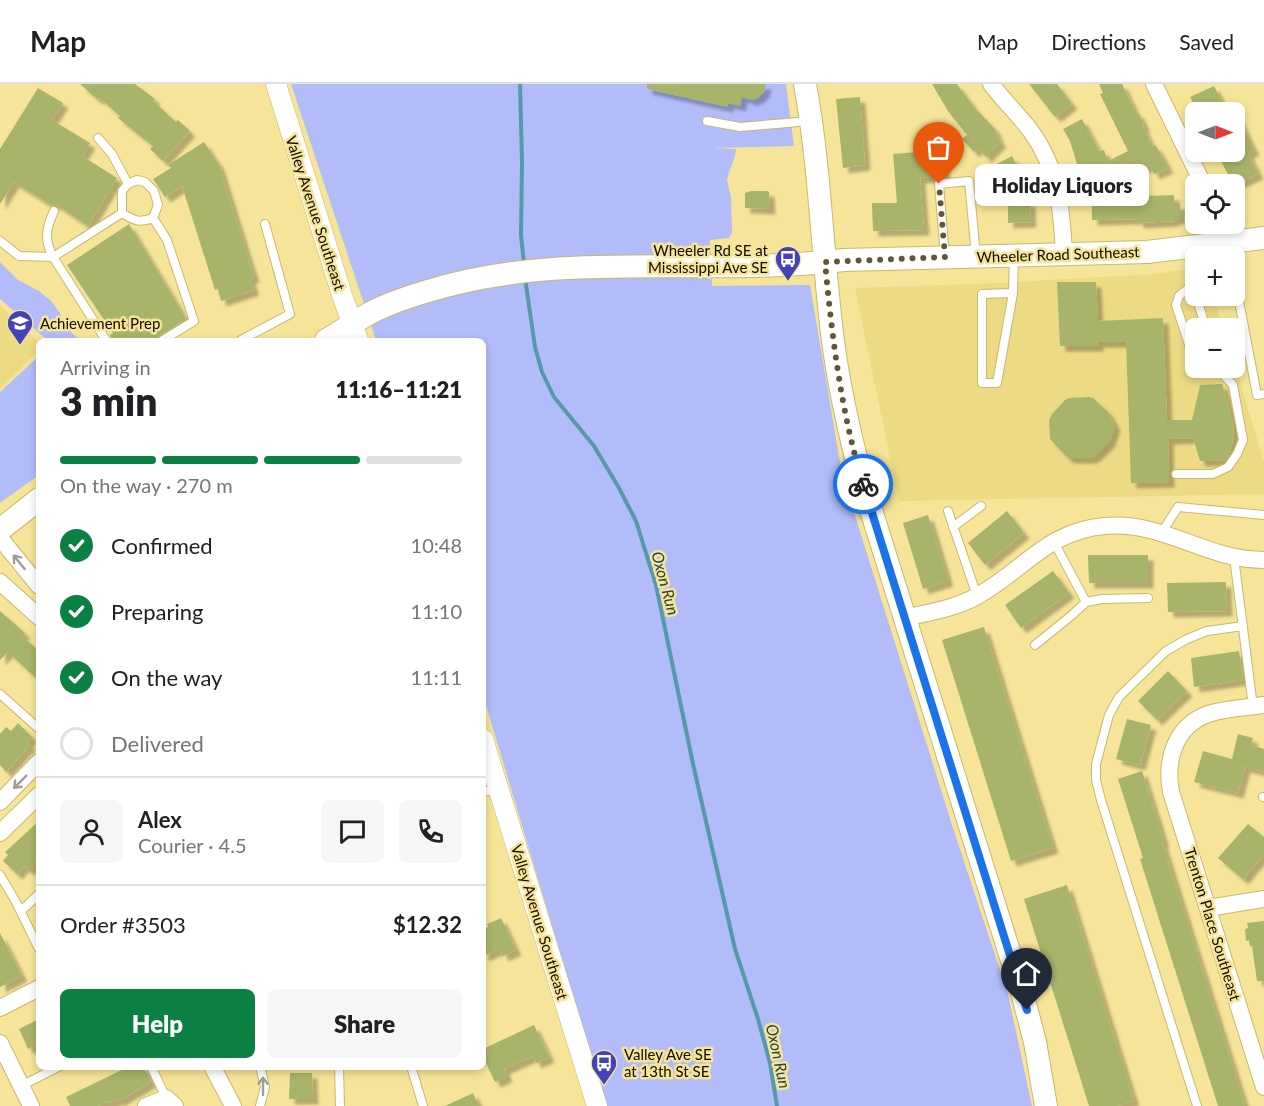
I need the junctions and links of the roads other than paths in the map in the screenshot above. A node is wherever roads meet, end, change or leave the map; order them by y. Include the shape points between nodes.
1 (276, 84) edge
2 (805, 84) edge
3 (991, 84) edge
4 (1154, 84) edge
5 (707, 121) dead end
6 (811, 121) junction
7 (98, 138) dead end
8 (1198, 174) edge
9 (128, 184) junction
10 (54, 211) dead end
11 (122, 213) junction
12 (153, 218) junction
13 (266, 224) dead end
14 (1264, 238) edge
15 (1226, 240) edge
16 (0, 241) edge
17 (1199, 246) edge
18 (1185, 248) edge
19 (1064, 254) junction
20 (1014, 255) junction
21 (976, 256) junction
22 (53, 257) junction
23 (945, 257) junction
24 (825, 262) junction
25 (1185, 291) edge
26 (1013, 293) junction
27 (1240, 306) edge
28 (355, 332) edge
29 (1185, 332) edge
30 (105, 338) edge
31 (166, 338) edge
32 (245, 338) edge
33 (333, 338) edge
34 (1226, 378) edge
35 (1264, 394) edge
36 (1176, 474) dead end
37 (36, 501) edge
38 (981, 506) dead end
39 (948, 511) dead end
40 (1264, 515) edge
41 (953, 527) junction
42 (0, 530) edge
43 (1162, 531) junction
44 (0, 538) edge
45 (1054, 541) junction
46 (1234, 557) junction
47 (1264, 560) edge
48 (0, 582) edge
49 (36, 582) edge
50 (977, 596) junction
51 (1148, 598) dead end
52 (1086, 602) junction
53 (36, 614) edge
54 (905, 618) junction
55 (1244, 626) junction
56 (1035, 645) dead end
57 (0, 694) edge
58 (1258, 706) edge
59 (36, 726) edge
60 (486, 758) edge
61 (36, 765) edge
62 (491, 790) edge
63 (36, 798) edge
64 (0, 802) edge
65 (0, 833) edge
66 (0, 875) edge
67 (36, 897) edge
68 (1264, 899) edge
69 (1208, 908) junction
70 (21, 911) junction
71 (36, 944) edge
72 (36, 990) edge
73 (0, 1008) edge
74 (0, 1044) edge
75 (52, 1070) edge
76 (153, 1070) edge
77 (214, 1070) edge
78 (261, 1070) edge
79 (339, 1070) edge
80 (412, 1070) edge
81 (21, 1086) junction
82 (1264, 1087) edge
83 (170, 1102) edge
84 (31, 1106) edge
85 (146, 1106) edge
86 (233, 1106) edge
87 (260, 1106) edge
88 (340, 1106) edge
89 (423, 1106) edge
90 (597, 1106) edge
91 (1046, 1106) edge
92 (1197, 1106) edge

1 - 28 street, Valley Avenue Southeast
2 - 6 main road
3 - 19 street via 1033,134 1052,170 1061,204
4 - 8 street
5 - 6 lane via 740,128
6 - 24 main road
7 - 9 lane
9 - 11 lane via 122,191
9 - 12 lane via 145,182 154,191 158,205
10 - 22 lane via 47,225 46,244
11 - 12 lane via 135,221
11 - 22 lane
12 - 31 lane via 167,240 194,321
13 - 32 lane via 290,314
14 - 15 main road, Wheeler Road Southeast
15 - 17 main road, Wheeler Road Southeast
16 - 22 lane via 20,256
18 - 19 main road, Wheeler Road Southeast
19 - 20 main road, Wheeler Road Southeast
20 - 21 main road, Wheeler Road Southeast
20 - 26 lane
21 - 23 main road, Wheeler Road Southeast
21 - 23 lane via 969,181 939,184
22 - 30 lane
23 - 24 main road, Wheeler Road Southeast
24 - 28 main road, Wheeler Road Southeast via 510,272 418,294 376,310
24 - 54 main road via 847,419
25 - 29 lane via 1176,305
26 - 26 lane via 997,383 982,383 982,294
27 - 35 lane via 1257,395
28 - 33 main road, Wheeler Road Southeast
34 - 36 lane via 1233,385 1243,440 1240,447 1228,467 1213,474
37 - 42 main road
38 - 41 lane
39 - 41 lane
40 - 43 lane via 1178,507
41 - 50 lane
43 - 45 street via 1104,526 1082,529
43 - 46 street
49 -> 44 street
45 - 50 street
45 - 52 lane
46 - 47 street
46 - 55 lane
48 - 53 street
50 - 54 street
51 - 52 lane
52 - 56 lane
54 - 91 main road via 1023,996
55 - 58 lane
55 - 92 lane via 1207,631 1186,639 1166,651 1138,677 1109,715 1096,764 1101,800
57 - 59 lane
58 - 69 street, Trenton Place Southeast via 1217,712 1194,721 1178,739 1170,759 1171,792
60 - 62 street, Valley Avenue Southeast
61 -> 64 street
62 - 90 street, Valley Avenue Southeast
63 - 65 street
66 - 70 lane
67 - 70 lane
68 - 69 street
69 - 82 street, Trenton Place Southeast
70 - 71 lane
72 - 73 street
74 - 81 street
75 - 81 lane
76 - 83 lane
77 - 86 street
87 -> 78 lane via 266,1087
79 - 88 lane
80 - 89 lane
81 - 84 street
83 - 85 street

